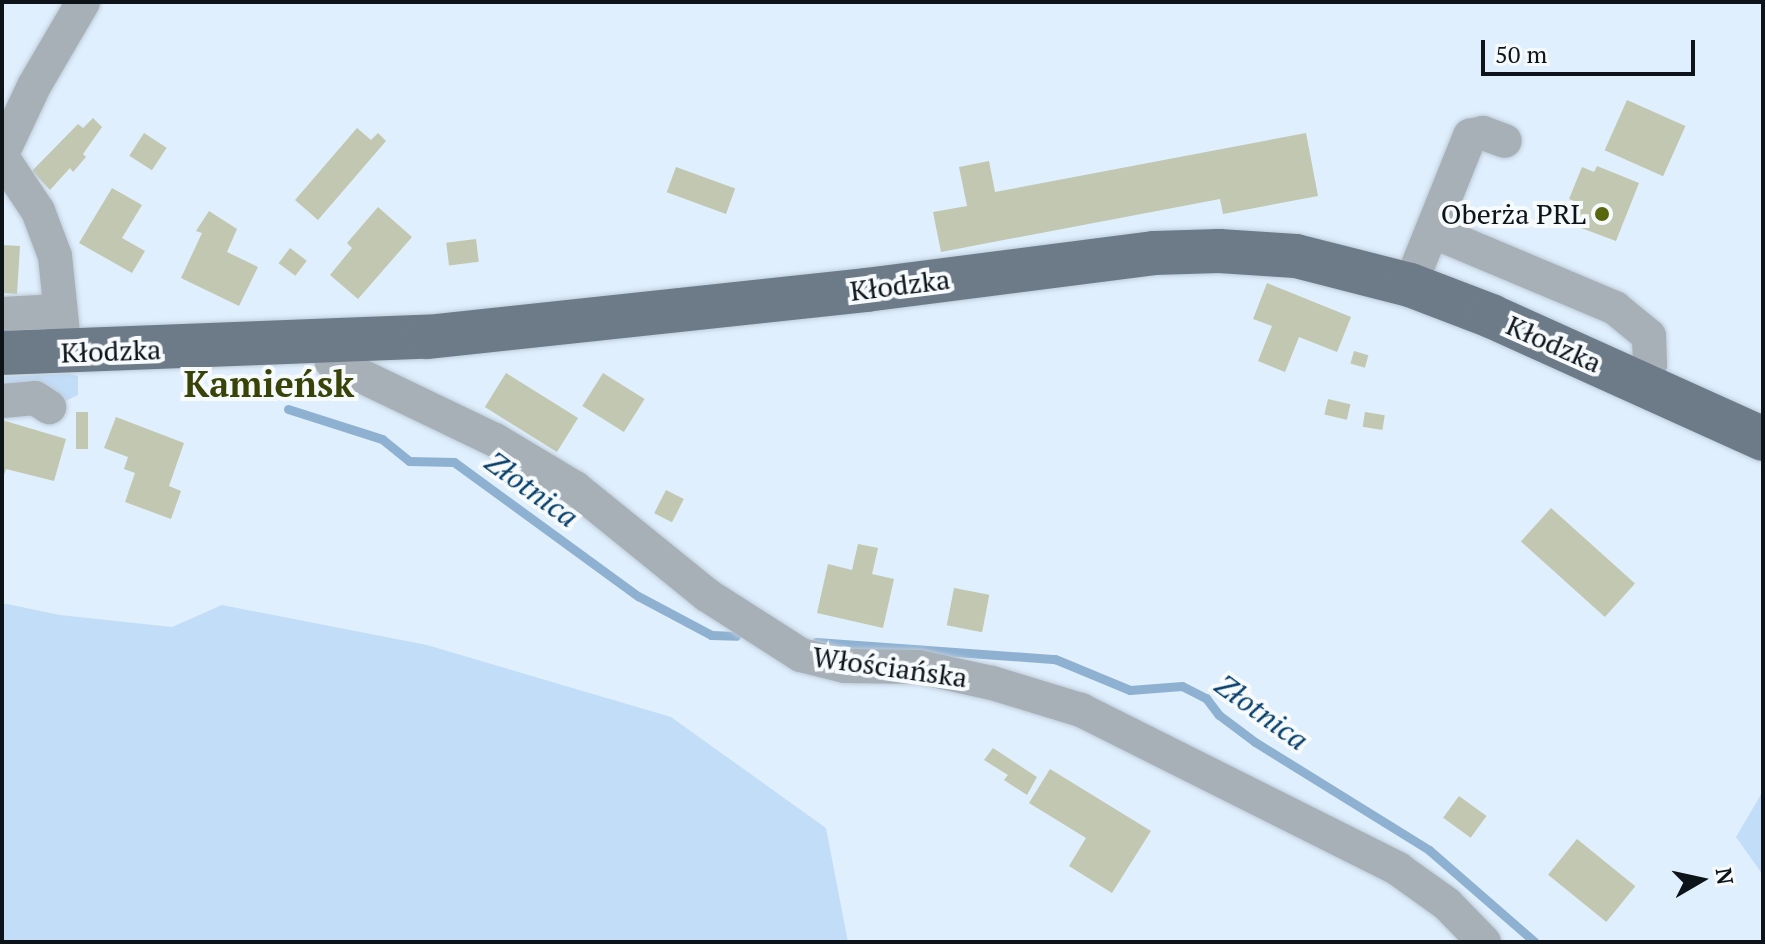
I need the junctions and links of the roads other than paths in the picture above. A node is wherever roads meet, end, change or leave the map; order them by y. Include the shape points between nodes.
1 (83, 2) edge
2 (1505, 141) dead end
3 (2, 155) edge
4 (1432, 231) junction
5 (1410, 285) junction
6 (2, 314) edge
7 (62, 332) junction
8 (326, 343) junction
9 (2, 353) edge
10 (1639, 383) junction
11 (2, 401) edge
12 (49, 407) dead end
13 (1763, 439) edge
14 (1484, 942) edge

1 - 3 street via 34,86
2 - 4 street via 1483,133 1470,136
3 - 7 street via 38,211 55,256
4 - 5 street
4 - 10 street via 1615,308 1649,336 1650,364
5 - 8 main road, Kłodzka via 1296,256 1154,253 866,290
5 - 10 main road, Kłodzka
6 - 7 street
7 - 8 main road, Kłodzka
7 - 9 main road, Kłodzka
8 - 14 street, Włościańska via 332,362 495,440 575,488 707,595 801,655 845,666 919,667 1081,710 1398,869 1447,904
10 - 13 main road, Kłodzka
11 - 12 street via 35,398

